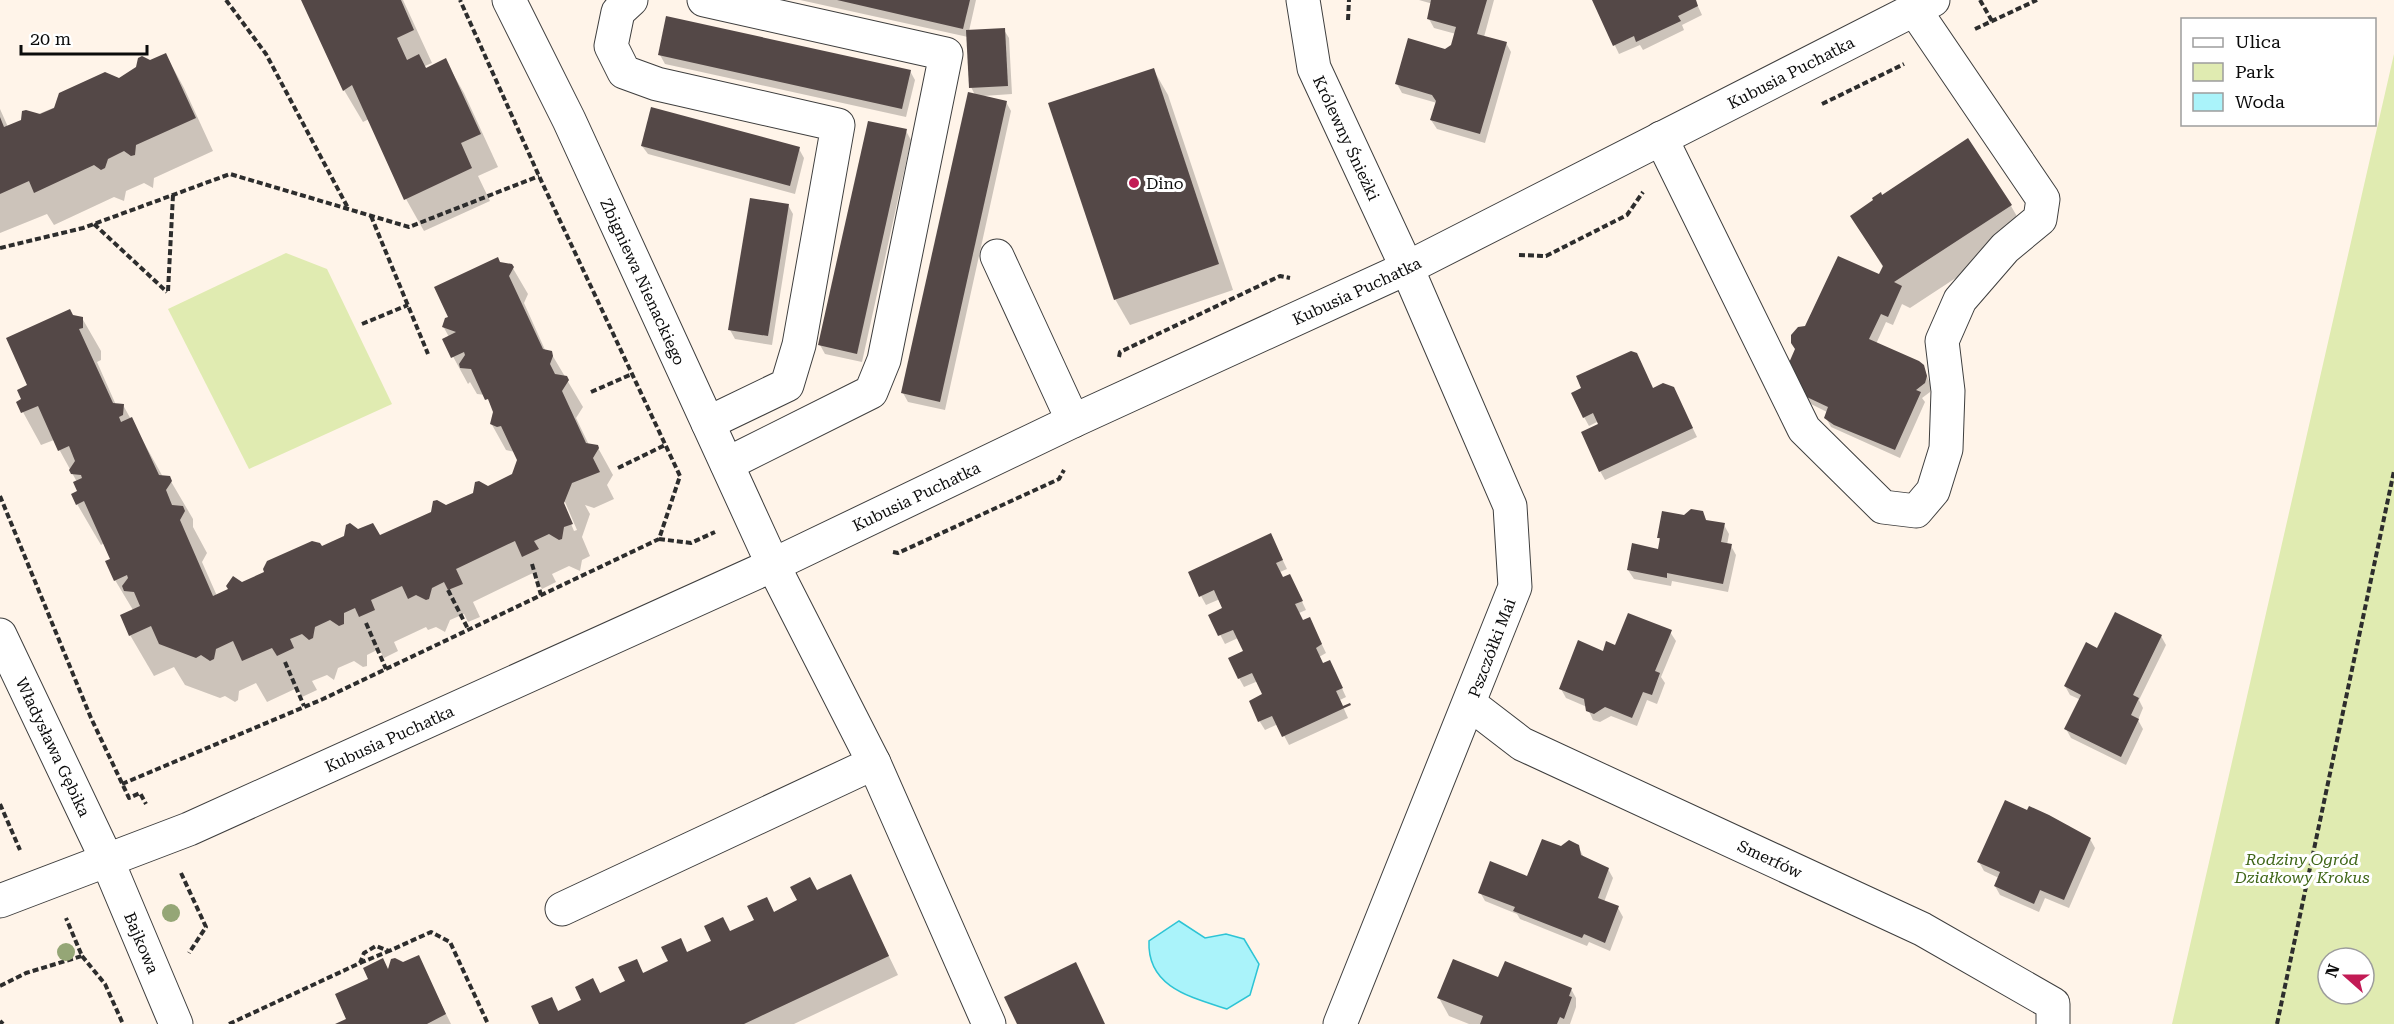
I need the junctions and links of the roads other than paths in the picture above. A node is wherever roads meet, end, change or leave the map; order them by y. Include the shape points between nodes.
1 (509, 0) edge
2 (631, 0) edge
3 (704, 0) edge
4 (1304, 0) edge
5 (1924, 5) edge
6 (1661, 138) junction
7 (997, 256) dead end
8 (1407, 268) junction
9 (1073, 421) junction
10 (708, 423) junction
11 (727, 464) junction
12 (773, 565) junction
13 (0, 635) edge
14 (1470, 704) junction
15 (874, 763) junction
16 (107, 860) junction
17 (0, 901) edge
18 (562, 909) dead end
19 (177, 1024) edge
20 (989, 1024) edge
21 (1340, 1024) edge
22 (2053, 1024) edge

1 - 10 street, Zbigniewa Nienackiego via 569,120
2 - 10 street via 618,12 610,46 624,72 657,84 838,125 799,345 788,385
3 - 11 street via 946,54 884,360 871,392
4 - 8 street, Królewny Śnieżki via 1314,68
5 - 6 street, Kubusia Puchatka
5 - 6 street via 1940,46 2043,199 2040,219 2005,248 1960,300 1942,341 1948,391 1946,449 1933,491 1916,510 1883,507 1804,429
6 - 8 street, Kubusia Puchatka
7 - 9 street
8 - 9 street, Kubusia Puchatka
8 - 14 street, Pszczółki Mai via 1510,506 1515,588
9 - 12 street, Kubusia Puchatka
10 - 11 street, Zbigniewa Nienackiego
11 - 12 street, Zbigniewa Nienackiego
12 - 15 street
12 - 16 street, Kubusia Puchatka via 189,829
13 - 16 street, Władysława Gębika
14 - 21 street, Pszczółki Mai
14 - 22 street, Smerfów via 1522,744 1922,929 2053,1004
15 - 18 street
15 - 20 street
16 - 17 street, Kubusia Puchatka
16 - 19 street, Bajkowa

